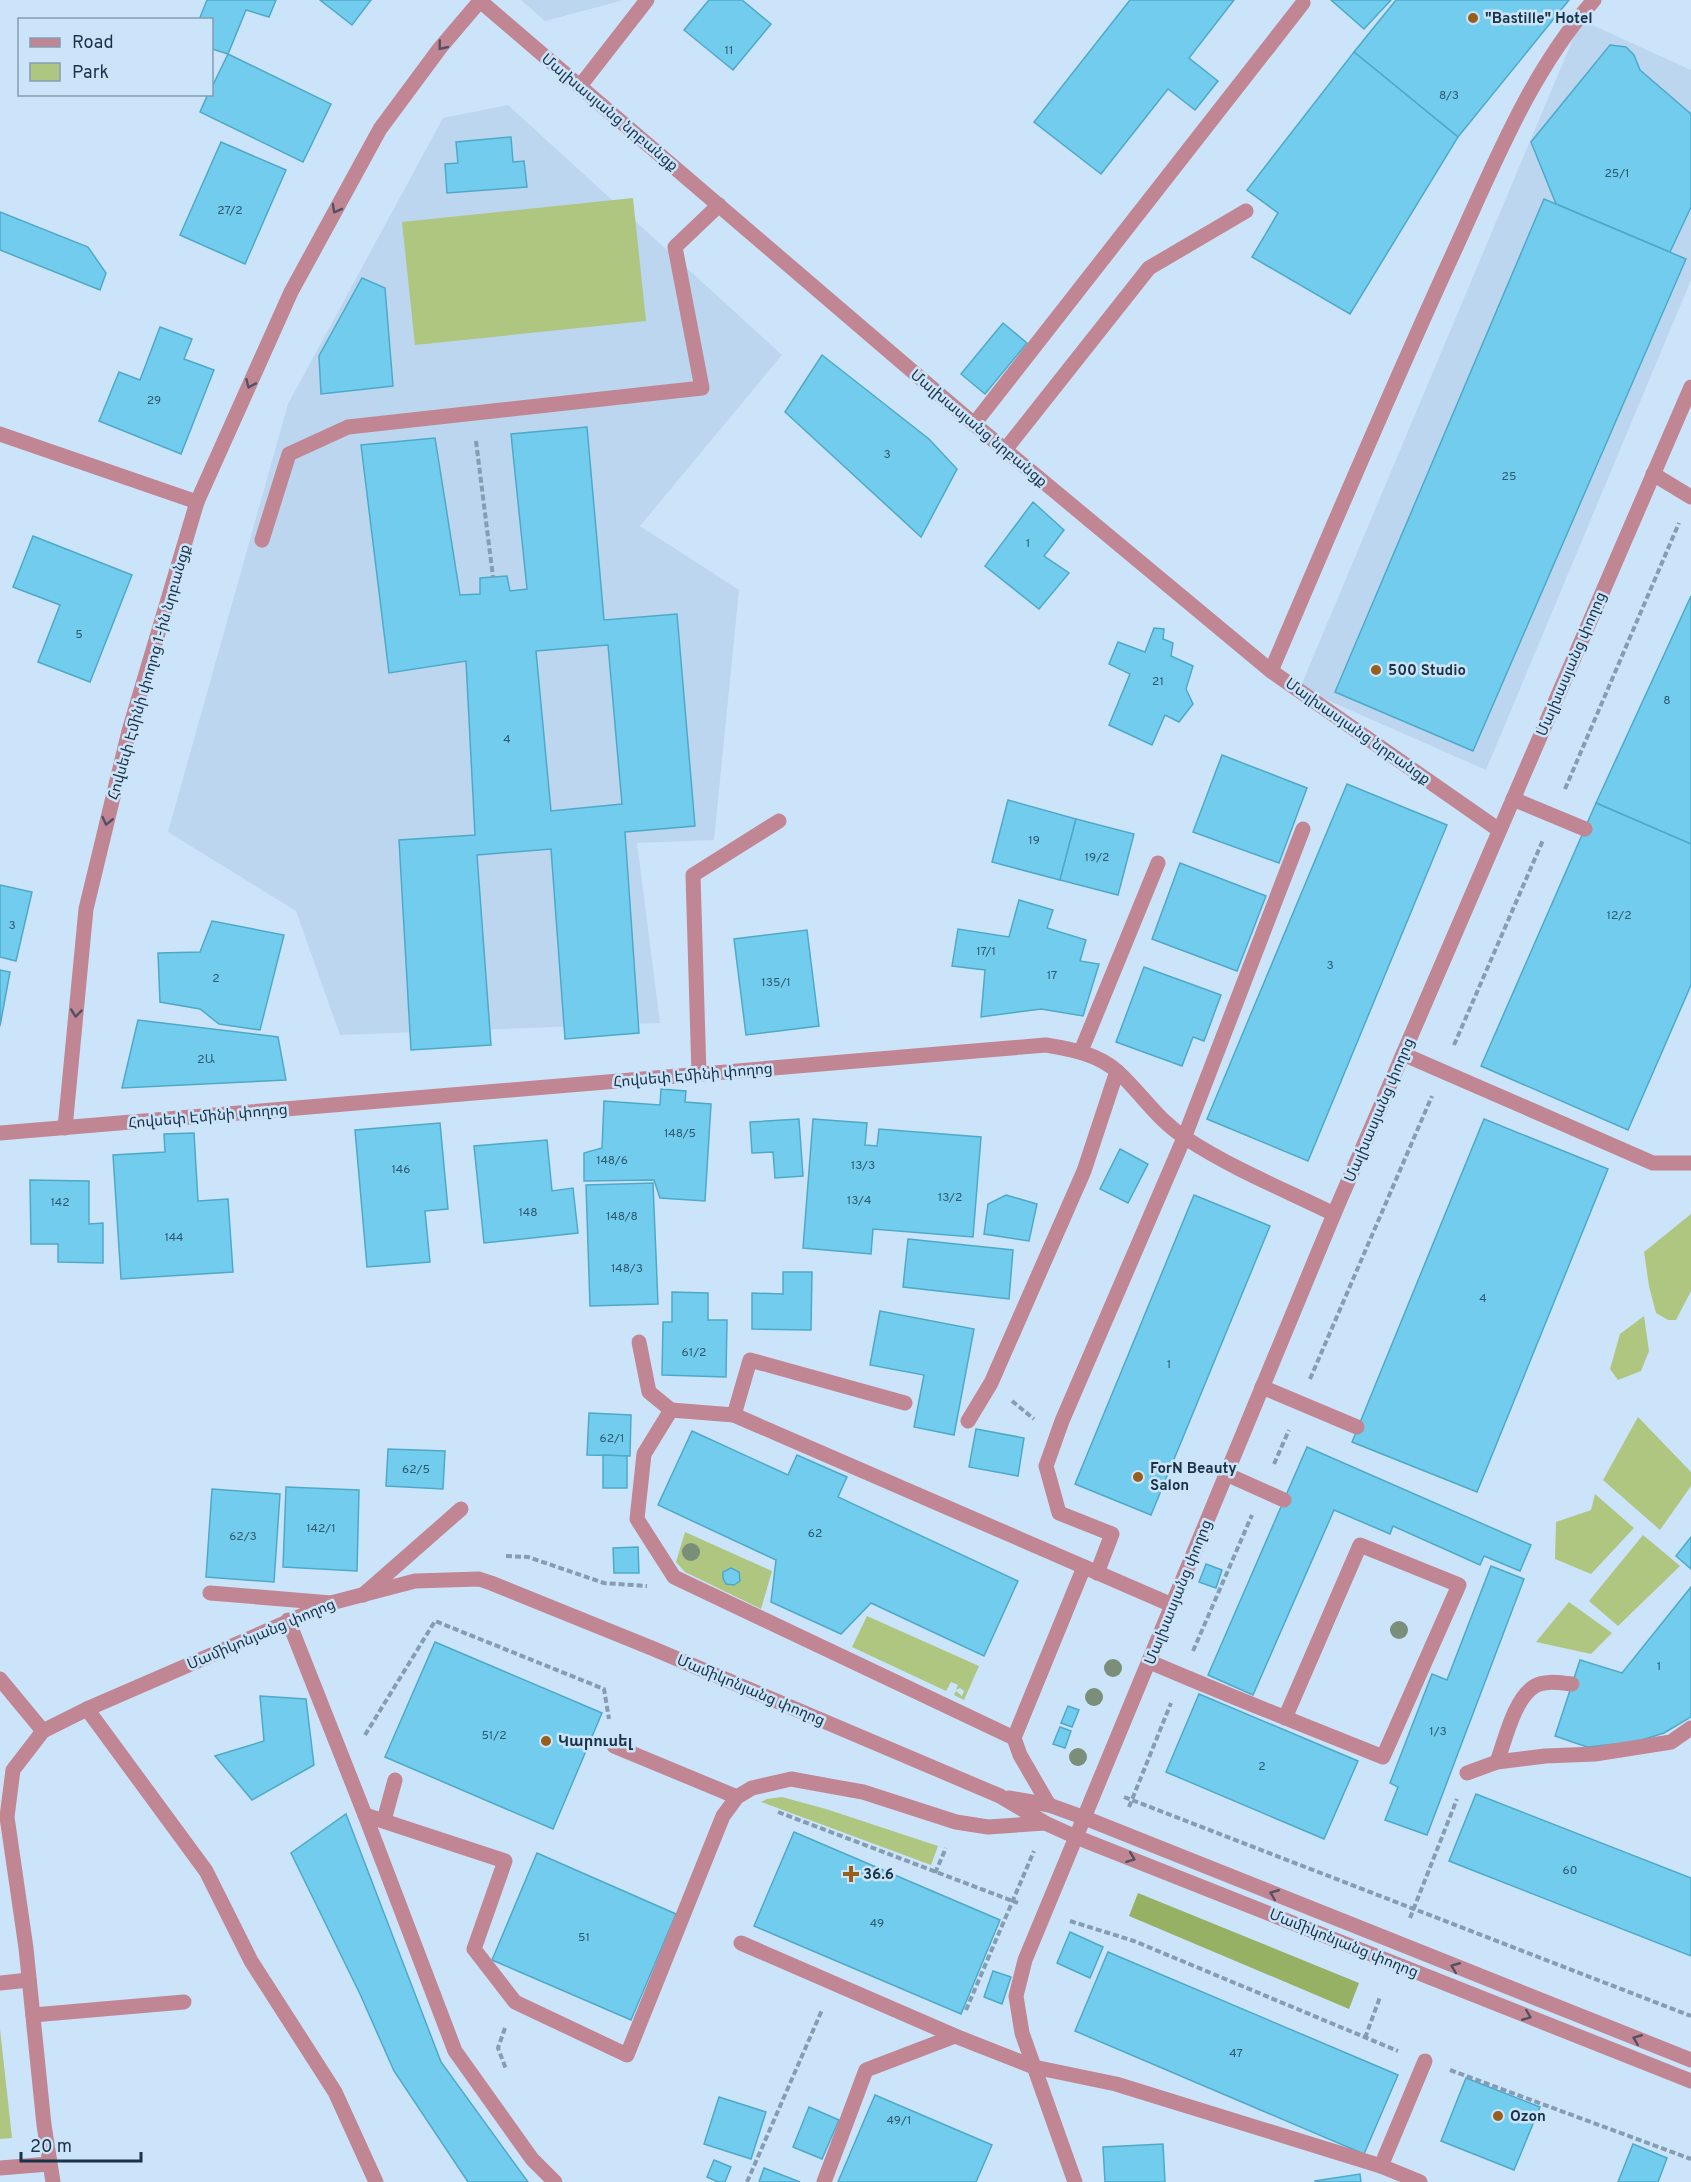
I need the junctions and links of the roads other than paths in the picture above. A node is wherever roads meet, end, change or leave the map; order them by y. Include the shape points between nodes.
1 (479, 0) edge
2 (646, 0) edge
3 (1594, 0) edge
4 (1303, 3) dead end
5 (580, 86) junction
6 (719, 205) junction
7 (1246, 211) dead end
8 (1691, 387) edge
9 (974, 424) junction
10 (0, 434) edge
11 (1005, 450) junction
12 (1653, 474) junction
13 (1691, 497) edge
14 (197, 502) junction
15 (262, 540) dead end
16 (1271, 671) junction
17 (1513, 799) junction
18 (778, 821) dead end
19 (1303, 829) dead end
20 (1585, 829) dead end
21 (1499, 830) junction
22 (1158, 863) dead end
23 (1081, 1051) junction
24 (1403, 1054) junction
25 (1117, 1071) junction
26 (699, 1074) junction
27 (65, 1128) junction
28 (0, 1133) edge
29 (1184, 1138) junction
30 (1691, 1162) edge
31 (1334, 1214) junction
32 (639, 1342) dead end
33 (1262, 1387) junction
34 (905, 1403) dead end
35 (671, 1410) junction
36 (734, 1415) junction
37 (968, 1421) dead end
38 (1357, 1427) dead end
39 (1226, 1474) junction
40 (1284, 1500) dead end
41 (461, 1509) dead end
42 (1090, 1570) junction
43 (210, 1593) dead end
44 (363, 1595) junction
45 (331, 1603) junction
46 (1172, 1605) junction
47 (288, 1620) junction
48 (1150, 1662) junction
49 (0, 1679) edge
50 (1572, 1684) dead end
51 (87, 1709) junction
52 (1285, 1718) junction
53 (1691, 1728) edge
54 (44, 1731) junction
55 (1014, 1738) junction
56 (614, 1746) road end
57 (1497, 1762) junction
58 (1467, 1773) road end
59 (395, 1780) dead end
60 (737, 1797) junction
61 (1000, 1797) junction
62 (1049, 1805) junction
63 (365, 1815) junction
64 (3, 1817) edge
65 (1085, 1818) junction
66 (384, 1820) junction
67 (1046, 1823) junction
68 (1076, 1838) junction
69 (741, 1943) dead end
70 (29, 1980) junction
71 (0, 1983) edge
72 (184, 2002) dead end
73 (33, 2015) junction
74 (955, 2036) junction
75 (1691, 2060) edge
76 (1425, 2061) road end
77 (1034, 2067) junction
78 (1691, 2080) edge
79 (49, 2164) junction
80 (1381, 2166) junction
81 (0, 2168) edge
82 (53, 2182) edge
83 (376, 2182) edge
84 (555, 2182) edge
85 (824, 2182) edge
86 (1075, 2182) edge
87 (1420, 2182) edge

1 - 5 street, Մալխասյանց նրբանցք
1 -> 14 street, Հովսեփ Էմինի փողոց 1-ին նրբանցք via 380,129 291,292
2 - 5 street
3 - 16 street via 1576,20 1527,97 1399,370
4 - 9 street
5 - 6 street, Մալխասյանց նրբանցք
6 - 9 street, Մալխասյանց նրբանցք
6 - 15 street via 675,247 702,388 348,427 289,454
7 - 11 street via 1149,268
8 - 12 street, Մալխասյանց փողոց
9 - 11 street, Մալխասյանց նրբանցք
10 - 14 street
11 - 16 street, Մալխասյանց նրբանցք
12 - 13 street
12 - 17 street, Մալխասյանց փողոց
14 -> 27 street, Հովսեփ Էմինի փողոց 1-ին նրբանցք via 129,731 86,909
16 - 21 street, Մալխասյանց նրբանցք
17 - 20 street
17 - 21 street, Մալխասյանց փողոց
18 - 26 street via 693,875
19 - 29 street
21 - 24 street, Մալխասյանց փողոց
22 - 23 street
23 - 25 street, Հովսեփ Էմինի փողոց
23 - 26 street, Հովսեփ Էմինի փողոց via 1046,1045
24 - 30 street via 1653,1163
24 - 31 street, Մալխասյանց փողոց
25 - 29 street, Հովսեփ Էմինի փողոց via 1155,1115
25 - 37 street via 1084,1172 991,1383
26 - 27 street, Հովսեփ Էմինի փողոց
27 - 28 street, Հովսեփ Էմինի փողոց
29 - 31 street, Հովսեփ Էմինի փողոց
29 - 42 street via 1046,1466 1059,1513 1112,1534
31 - 33 street, Մալխասյանց փողոց
32 - 35 street via 649,1392
33 - 38 street
33 - 39 street, Մալխասյանց փողոց
34 - 36 street via 750,1360
35 - 36 street
35 - 55 street via 644,1454 637,1519 674,1577
36 - 42 street
39 - 40 street
39 - 46 street, Մալխասյանց փողոց
41 - 44 street
42 - 46 street
42 - 55 street
43 - 45 street
44 - 45 street, Մամիկոնյանց փողոց
44 - 61 street, Մամիկոնյանց փողոց via 415,1581 491,1583
45 - 47 street, Մամիկոնյանց փողոց
46 - 48 street, Մալխասյանց փողոց
47 - 51 street, Մամիկոնյանց փողոց
47 - 63 street
48 - 52 street
48 - 65 street, Մալխասյանց փողոց
49 - 54 street
50 - 57 street via 1536,1686 1523,1697
51 - 54 street, Մամիկոնյանց փողոց
51 - 83 street via 206,1871 251,1961 335,2092
52 - 52 street via 1383,1757 1459,1585 1360,1545
53 - 57 street via 1671,1742 1595,1754
54 - 64 street, Մամիկոնյանց փողոց via 13,1770
55 - 62 street
56 - 60 street
57 - 58 street
59 - 66 street
60 - 66 street via 723,1816 627,2055 514,2002 474,1948 505,1861
60 - 67 street via 752,1788 790,1779 863,1792 956,1822 988,1827
61 - 62 street, Մամիկոնյանց փողոց
61 - 67 street, Մամիկոնյանց փողոց
62 - 65 street, Մամիկոնյանց փողոց
63 - 66 street
63 - 84 street via 455,2051 532,2159
64 - 70 street, Մամիկոնյանց փողոց
65 - 68 street, Մալխասյանց փողոց
75 -> 65 street, Մամիկոնյանց փողոց
67 - 68 street, Մամիկոնյանց փողոց
68 - 77 street, Մալխասյանց փողոց via 1025,1960 1016,1996 1022,2033
68 -> 78 street, Մամիկոնյանց փողոց
69 - 74 street
70 - 71 street
70 - 73 street, Մամիկոնյանց փողոց
72 - 73 street
73 - 79 street, Մամիկոնյանց փողոց
74 - 77 street
74 - 85 street via 866,2070
76 - 80 street
77 - 80 street via 1116,2084
77 - 86 street, Մալխասյանց փողոց
79 - 81 street
79 - 82 street, Մամիկոնյանց փողոց
80 - 87 street

